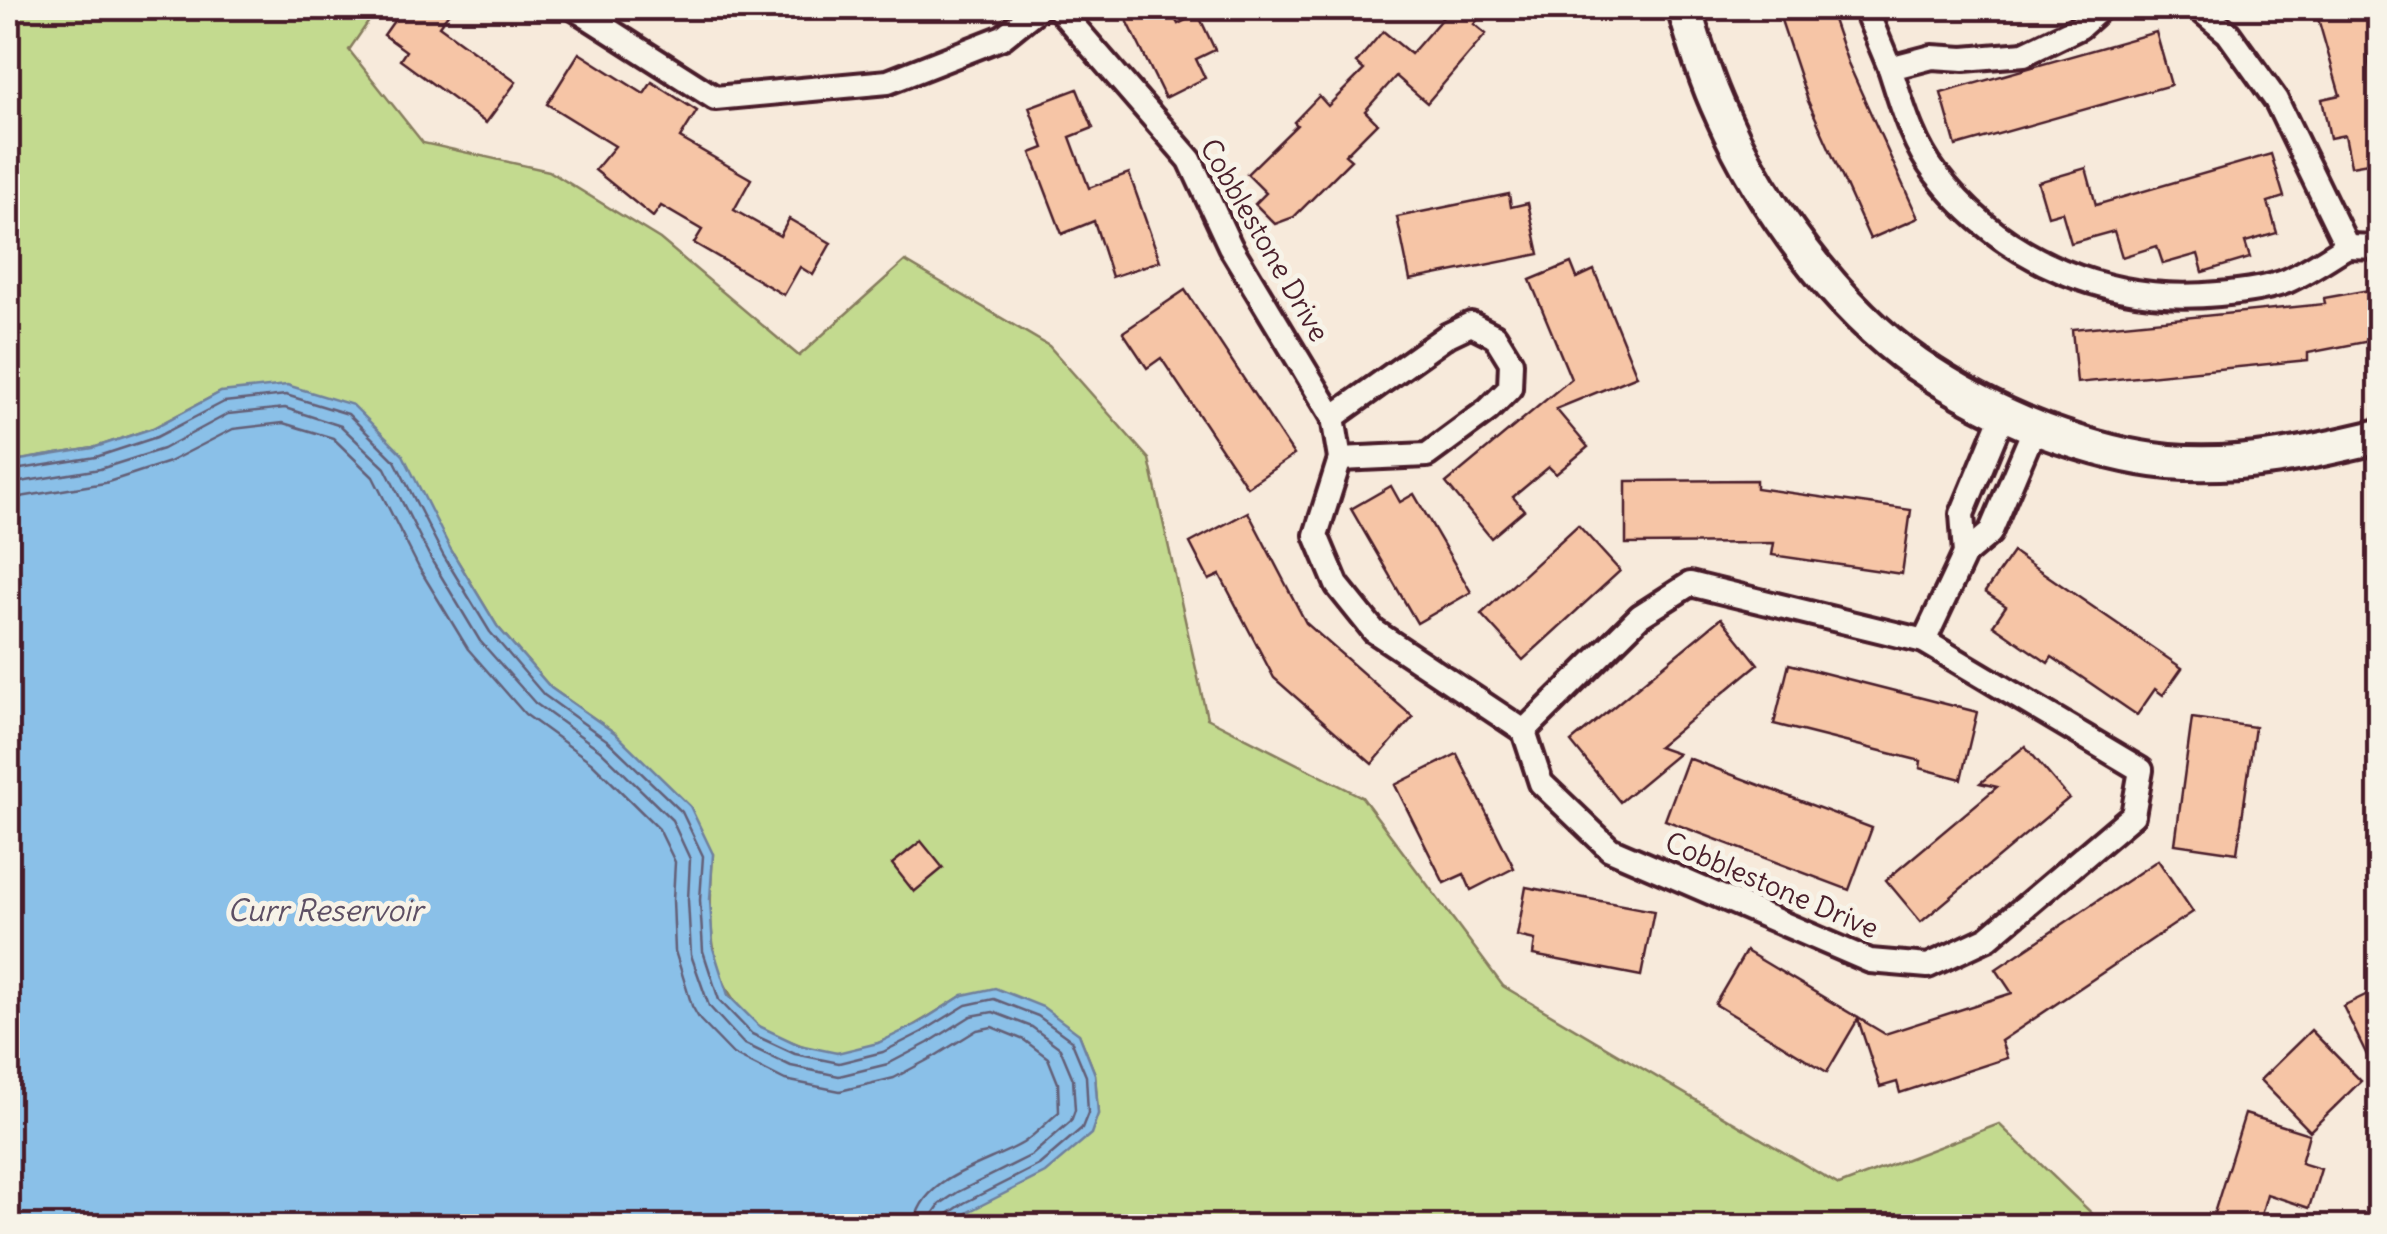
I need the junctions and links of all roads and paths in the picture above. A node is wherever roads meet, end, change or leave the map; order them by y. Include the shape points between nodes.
1 (574, 8) edge
2 (1039, 8) edge
3 (1058, 8) edge
4 (1684, 8) edge
5 (2101, 8) edge
6 (2198, 8) edge
7 (1874, 11) edge
8 (1890, 68) junction
9 (2346, 246) junction
10 (2380, 247) edge
11 (2003, 415) junction
12 (1334, 417) junction
13 (2035, 427) junction
14 (2380, 436) edge
15 (1340, 459) junction
16 (1965, 554) junction
17 (1924, 642) junction
18 (1524, 731) junction

1 - 2 street via 715,98 888,82 1002,37
3 - 12 street, Cobblestone Drive via 1190,160 1230,246
4 - 11 street via 1722,116 1789,233 1877,332
5 - 8 street via 2080,27 2024,54 1932,58
6 - 9 street via 2228,33 2276,100
7 - 8 street
8 - 9 street via 1911,132 1934,172 2001,238 2074,277 2156,296 2237,293 2285,282
9 - 10 street
11 - 13 street
11 - 16 street via 1962,514
12 - 15 street, Cobblestone Drive
12 - 15 street via 1471,324 1496,336 1511,362 1510,388 1427,455
13 - 14 street via 2111,453 2188,462 2272,460
13 - 16 street via 1990,533
15 - 18 street, Cobblestone Drive via 1316,534 1337,585 1374,631
16 - 17 street
17 - 18 street, Cobblestone Drive via 1690,584 1640,616
17 - 18 street, Cobblestone Drive via 2142,770 2133,815 1988,938 1928,966 1870,962 1610,848 1541,783

